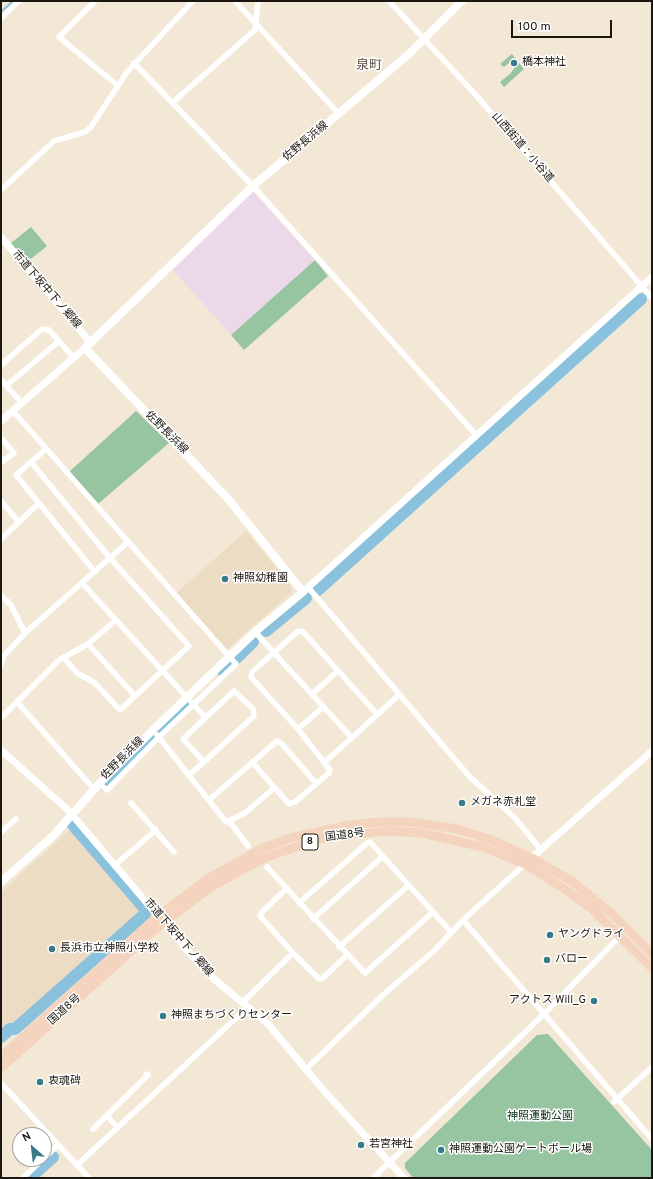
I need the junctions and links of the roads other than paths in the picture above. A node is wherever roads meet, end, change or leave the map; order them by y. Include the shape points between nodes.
1 (19, 1) edge
2 (193, 1) edge
3 (235, 1) edge
4 (258, 1) edge
5 (389, 1) edge
6 (462, 1) edge
7 (93, 2) edge
8 (1, 18) edge
9 (256, 25) junction
10 (424, 38) junction
11 (134, 63) junction
12 (117, 85) junction
13 (172, 103) junction
14 (339, 114) junction
15 (253, 186) junction
16 (1, 190) edge
17 (1, 237) edge
18 (652, 277) edge
19 (642, 286) junction
20 (652, 298) edge
21 (59, 342) junction
22 (88, 345) junction
23 (74, 358) junction
24 (1, 364) edge
25 (1, 380) edge
26 (6, 386) junction
27 (22, 403) junction
28 (13, 411) junction
29 (1, 421) edge
30 (476, 435) junction
31 (1, 438) edge
32 (45, 450) junction
33 (1, 458) edge
34 (31, 462) junction
35 (1, 501) edge
36 (39, 503) junction
37 (19, 522) junction
38 (1, 539) edge
39 (128, 542) junction
40 (110, 558) junction
41 (95, 572) junction
42 (82, 583) junction
43 (305, 590) junction
44 (1, 594) edge
45 (116, 620) junction
46 (255, 632) junction
47 (25, 633) junction
48 (88, 644) junction
49 (274, 652) junction
50 (3, 654) edge
51 (64, 658) junction
52 (232, 660) junction
53 (1, 664) edge
54 (162, 671) junction
55 (338, 671) junction
56 (312, 694) junction
57 (399, 695) junction
58 (135, 696) junction
59 (190, 701) junction
60 (18, 702) junction
61 (323, 707) junction
62 (378, 714) junction
63 (1, 718) edge
64 (205, 718) junction
65 (298, 729) junction
66 (156, 734) junction
67 (352, 738) junction
68 (1, 750) edge
69 (652, 751) edge
70 (204, 762) junction
71 (252, 762) junction
72 (325, 762) junction
73 (189, 775) junction
74 (316, 783) junction
75 (100, 787) junction
76 (274, 788) junction
77 (209, 800) junction
78 (131, 803) dead end
79 (72, 815) junction
80 (16, 819) dead end
81 (229, 821) junction
82 (156, 830) junction
83 (1, 832) edge
84 (248, 846) dead end
85 (540, 850) junction
86 (174, 852) dead end
87 (383, 856) junction
88 (529, 861) junction
89 (115, 865) junction
90 (267, 867) dead end
91 (1, 882) edge
92 (409, 885) junction
93 (286, 889) junction
94 (299, 903) junction
95 (433, 912) junction
96 (161, 919) junction
97 (313, 919) junction
98 (464, 920) junction
99 (452, 932) junction
100 (620, 936) junction
101 (339, 947) junction
102 (293, 953) junction
103 (652, 954) edge
104 (347, 955) junction
105 (652, 968) edge
106 (245, 1005) junction
107 (544, 1014) junction
108 (1, 1057) edge
109 (652, 1067) edge
110 (1, 1068) edge
111 (306, 1069) junction
112 (146, 1074) dead end
113 (1, 1083) edge
114 (616, 1100) junction
115 (107, 1116) junction
116 (118, 1128) junction
117 (93, 1129) dead end
118 (652, 1139) edge
119 (58, 1145) junction
120 (391, 1162) junction
121 (77, 1165) junction
122 (23, 1178) edge
123 (89, 1178) edge
124 (373, 1178) edge
125 (404, 1178) edge

1 - 8 street
2 - 11 street via 161,38
3 - 9 street
4 - 9 street
5 - 10 street, 山西街道：小谷道
6 - 10 main road, 佐野長浜線
7 - 12 street via 60,36
9 - 13 street via 255,30
9 - 14 street
10 - 14 main road, 佐野長浜線
10 - 19 street, 山西街道：小谷道
11 - 12 street
11 - 13 street
12 - 16 street via 91,127 85,132 54,141
13 - 15 street
14 - 15 main road, 佐野長浜線
15 - 22 main road, 佐野長浜線
15 - 30 street
17 - 22 street, 市道下坂中下ノ郷線
18 - 19 street
19 - 20 street, 山西街道：小谷道
19 - 30 street
21 - 23 street
21 - 24 street via 49,330 42,329
21 - 26 street
22 - 23 street
22 - 43 main road, 佐野長浜線 via 229,500
23 - 27 street
25 - 26 street
26 - 27 street
27 - 28 street
28 - 29 street
28 - 32 street
30 - 43 street
31 - 33 street via 14,453 3,461
32 - 34 street
32 - 39 street
34 - 36 street via 16,475
34 - 40 street
35 - 37 street
36 - 37 street
36 - 41 street
37 - 38 street
39 - 40 street
39 - 52 street
40 - 41 street
40 - 54 street via 189,646
41 - 42 street
42 - 45 street
42 - 47 street
43 - 46 main road, 佐野長浜線
43 - 57 street
44 - 47 street via 11,605
45 - 48 street
45 - 54 street
46 - 49 street
46 - 52 main road, 佐野長浜線
47 - 50 street
48 - 51 street
48 - 58 street
49 - 55 street via 297,632 302,631
49 - 56 street
49 - 65 street via 252,672 251,677
50 - 53 street
51 - 58 street via 77,672 95,683 120,710
51 - 60 street via 59,660
52 - 59 main road, 佐野長浜線
54 - 58 street
54 - 59 street
55 - 56 street
55 - 62 street
56 - 61 street
57 - 62 street
57 - 85 street via 469,776 515,818
59 - 64 street
59 - 66 main road, 佐野長浜線
60 - 63 street
60 - 75 street
61 - 65 street
61 - 67 street
62 - 67 street
64 - 70 street via 183,739
64 - 70 street via 234,691 255,714
65 - 72 street
66 - 73 street
66 - 75 main road, 佐野長浜線
67 - 72 street
68 - 79 street, 市道下坂中下ノ郷線
69 - 85 street
70 - 73 street
71 - 74 street via 277,741
71 - 76 street
71 - 77 street
72 - 74 street via 329,773
73 - 77 street
74 - 76 street via 292,804 287,803
75 - 79 main road, 佐野長浜線
76 - 81 street via 245,813
77 - 81 street via 226,822
78 - 82 street
79 - 89 street, 市道下坂中下ノ郷線
79 - 91 main road, 佐野長浜線 via 54,835
80 - 83 street
81 - 84 street
82 - 86 street
82 - 89 street
85 - 88 street
87 - 92 street
87 - 94 street via 373,844 367,843
87 - 97 street
88 - 96 highway, 国道8号 / 8 via 481,836 457,829 412,822 349,824 290,838 263,848 207,879
88 - 98 street
88 - 100 highway, 国道8号 / 8 via 592,909
88 - 103 highway, 国道8号 / 8 via 556,871 591,897
89 - 96 street, 市道下坂中下ノ郷線
90 - 93 street
92 - 95 street
92 - 101 street
93 - 94 street
93 - 102 street via 260,916
94 - 97 street
95 - 99 street
95 - 104 street via 365,973
96 - 106 street, 市道下坂中下ノ郷線 via 214,979
96 - 108 highway, 国道8号 / 8
96 - 110 highway, 国道8号 / 8
97 - 101 street
98 - 99 street
98 - 107 street
99 - 111 street
100 - 105 highway, 国道8号 / 8
100 - 107 street
101 - 104 street
102 - 104 street via 319,979
102 - 106 street
106 - 111 street, 市道下坂中下ノ郷線 via 268,1024
106 - 116 street
107 - 114 street
107 - 120 street
109 - 114 street
111 - 120 street, 市道下坂中下ノ郷線
112 - 115 street via 148,1075
113 - 119 street
114 - 118 street
115 - 116 street
115 - 117 street
116 - 121 street
119 - 121 street
119 - 122 street
120 - 124 street
120 - 125 street, 市道下坂中下ノ郷線
121 - 123 street

